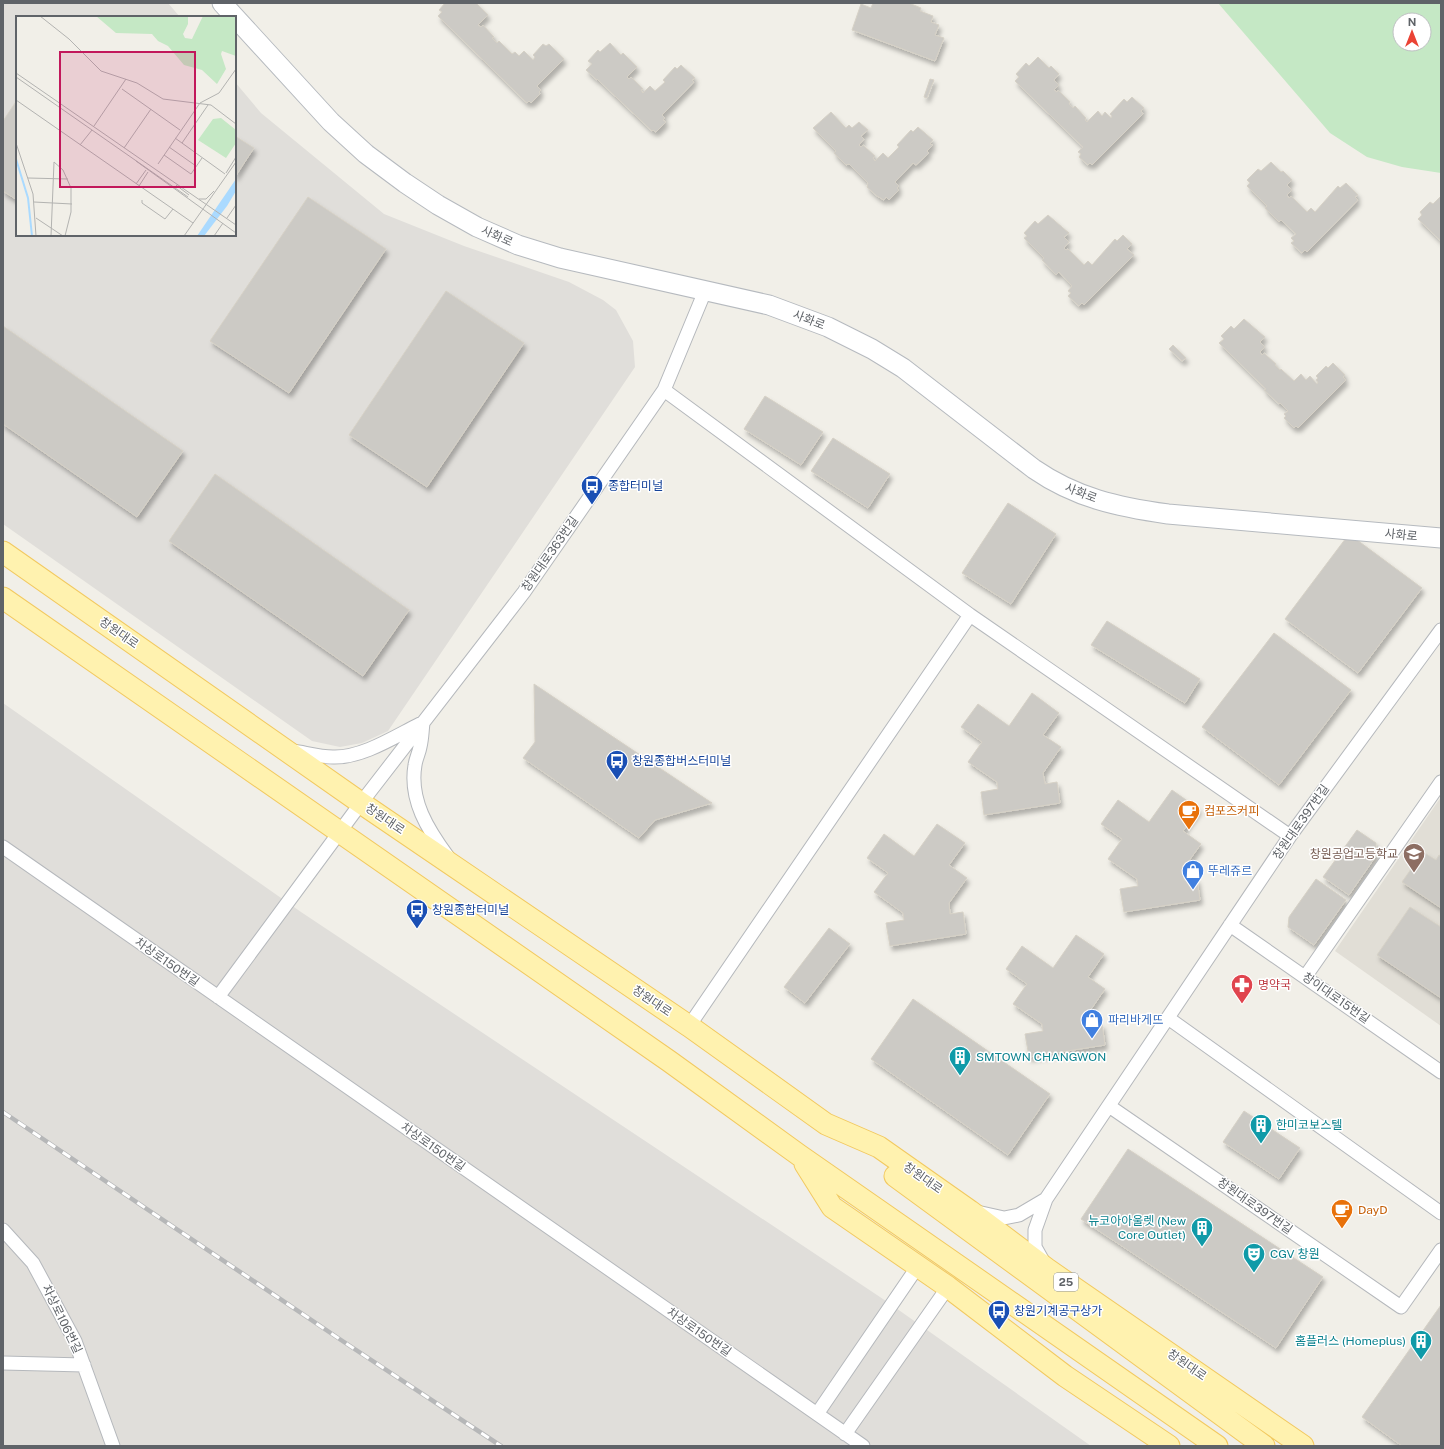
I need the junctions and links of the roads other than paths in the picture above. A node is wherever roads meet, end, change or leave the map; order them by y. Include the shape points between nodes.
1 (222, 3) edge
2 (234, 16) edge
3 (236, 18) edge
4 (705, 291) junction
5 (664, 390) junction
6 (1441, 538) edge
7 (3, 552) edge
8 (3, 598) edge
9 (970, 614) junction
10 (1441, 630) edge
11 (423, 723) junction
12 (284, 749) junction
13 (1441, 782) edge
14 (361, 803) junction
15 (340, 832) junction
16 (1290, 836) junction
17 (3, 847) edge
18 (456, 868) junction
19 (1230, 925) junction
20 (1305, 978) junction
21 (218, 997) junction
22 (1168, 1018) junction
23 (689, 1026) junction
24 (1441, 1072) edge
25 (1109, 1106) junction
26 (826, 1124) junction
27 (799, 1155) junction
28 (1046, 1199) junction
29 (970, 1211) junction
30 (1441, 1213) edge
31 (3, 1230) edge
32 (1441, 1250) edge
33 (918, 1266) junction
34 (1047, 1269) junction
35 (948, 1287) junction
36 (3, 1363) edge
37 (84, 1365) junction
38 (817, 1414) junction
39 (845, 1434) junction
40 (113, 1446) edge
41 (863, 1446) edge
42 (1169, 1446) edge
43 (1217, 1446) edge
44 (1264, 1446) edge
45 (1303, 1446) edge

1 - 2 main road, 사화로
3 - 4 main road, 사화로 via 331,122 366,154 438,205 477,227 518,245 560,258
4 - 5 street, 창원대로363번길
4 - 6 main road, 사화로 via 769,305 828,328 872,349 903,368 1053,482 1089,497 1138,510 1168,514
5 - 9 street
5 - 11 street, 창원대로363번길 via 524,592
7 - 12 main road, 창원대로
8 - 15 main road
9 - 16 street
9 - 23 street
10 - 16 street, 창원대로397번길
11 - 12 street, 창원대로363번길 via 359,753 334,758
11 - 14 street, 창원대로363번길
11 - 18 street via 415,765 416,798 431,833
12 - 14 main road, 창원대로
13 - 20 street
14 - 15 street, 창원대로363번길
14 - 18 main road, 창원대로
15 - 21 street, 창원대로363번길
15 - 27 main road via 669,1061
16 - 19 street, 창원대로397번길
17 - 21 street, 차상로150번길
18 - 23 main road, 창원대로
19 - 20 street, 창이대로15번길
19 - 22 street, 창원대로397번길
20 - 24 street, 창이대로15번길
21 - 38 street, 차상로150번길
22 - 25 street, 창원대로397번길
22 - 30 street
23 - 26 main road, 창원대로
25 - 28 street, 창원대로397번길
25 - 32 street, 창원대로397번길 via 1401,1307
26 - 29 main road, 창원대로 / 25 via 879,1147
26 - 44 main road
27 - 33 main road via 832,1207
27 - 43 main road
28 - 29 street via 1019,1214 1004,1218
28 - 34 street via 1035,1230 1035,1247
29 - 34 main road, 창원대로 / 25
31 - 37 street, 차상로106번길 via 33,1263 75,1341
33 - 35 main road
33 - 38 street
34 - 45 main road, 창원대로 / 25
35 - 39 street
35 - 42 main road via 1065,1376
36 - 37 street, 차상로106번길
37 - 40 street
38 - 39 street, 차상로150번길
39 - 41 street, 차상로150번길

